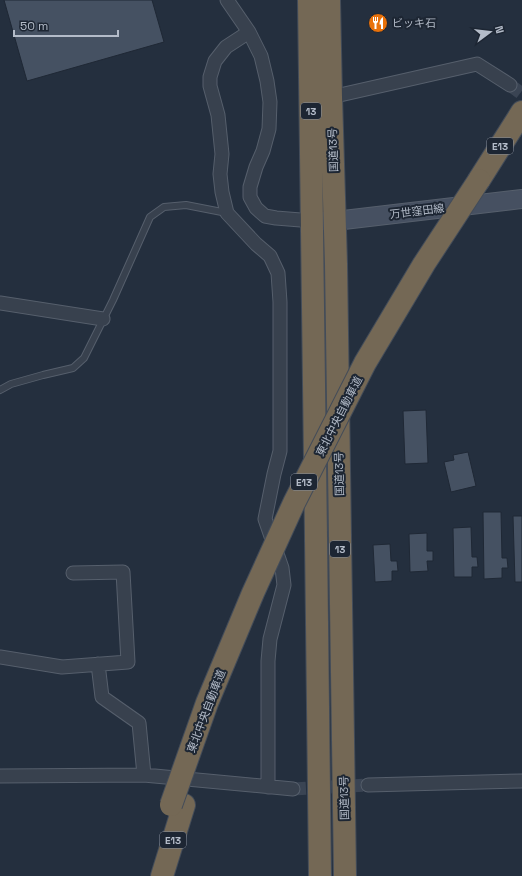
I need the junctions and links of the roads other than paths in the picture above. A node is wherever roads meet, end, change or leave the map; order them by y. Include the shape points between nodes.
1 (227, 0) edge
2 (309, 0) edge
3 (329, 0) edge
4 (249, 32) junction
5 (510, 85) tunnel mouth
6 (331, 97) junction
7 (522, 112) edge
8 (522, 139) edge
9 (484, 183) junction
10 (522, 199) edge
11 (227, 213) junction
12 (313, 221) junction
13 (335, 221) junction
14 (0, 303) edge
15 (103, 319) junction
16 (0, 390) edge
17 (73, 573) dead end
18 (0, 657) edge
19 (98, 664) junction
20 (144, 775) junction
21 (0, 776) edge
22 (522, 781) edge
23 (368, 785) tunnel mouth
24 (268, 787) junction
25 (293, 789) tunnel mouth
26 (178, 805) junction
27 (149, 876) edge
28 (162, 876) edge
29 (320, 876) edge
30 (345, 876) edge

1 - 4 street
2 - 12 highway, 国道13号 / 13
3 - 6 highway, 国道13号 / 13
4 - 11 street via 226,47 215,61 210,77 218,115 222,154 220,174
4 - 12 street via 261,56 270,102 269,129 250,186 250,197 256,208 265,216
5 - 6 street via 477,64
6 - 13 highway, 国道13号 / 13
7 - 9 highway, 東北中央自動車道 / E13
8 - 9 highway, 東北中央自動車道 / E13 via 504,165
9 - 26 highway, 東北中央自動車道 / E13, bridge via 424,264 365,363 294,503 207,703
10 - 13 main road, 万世窪田線
11 - 15 lane via 186,205 164,207 150,217
11 - 24 street via 270,256 278,273 280,451 265,519 282,568 284,585 270,639 268,661
12 - 13 main road, 万世窪田線
12 - 29 highway, 国道13号 / 13
13 - 30 highway, 国道13号 / 13
14 - 15 street
15 - 16 lane via 84,358 73,368 11,384
17 - 19 street via 124,572 128,662
18 - 19 street via 62,667
19 - 20 street via 102,697 139,723
20 - 21 street
20 - 24 street
22 - 23 street
24 - 25 street
26 - 27 highway, 東北中央自動車道 / E13
26 - 28 highway, 東北中央自動車道 / E13

